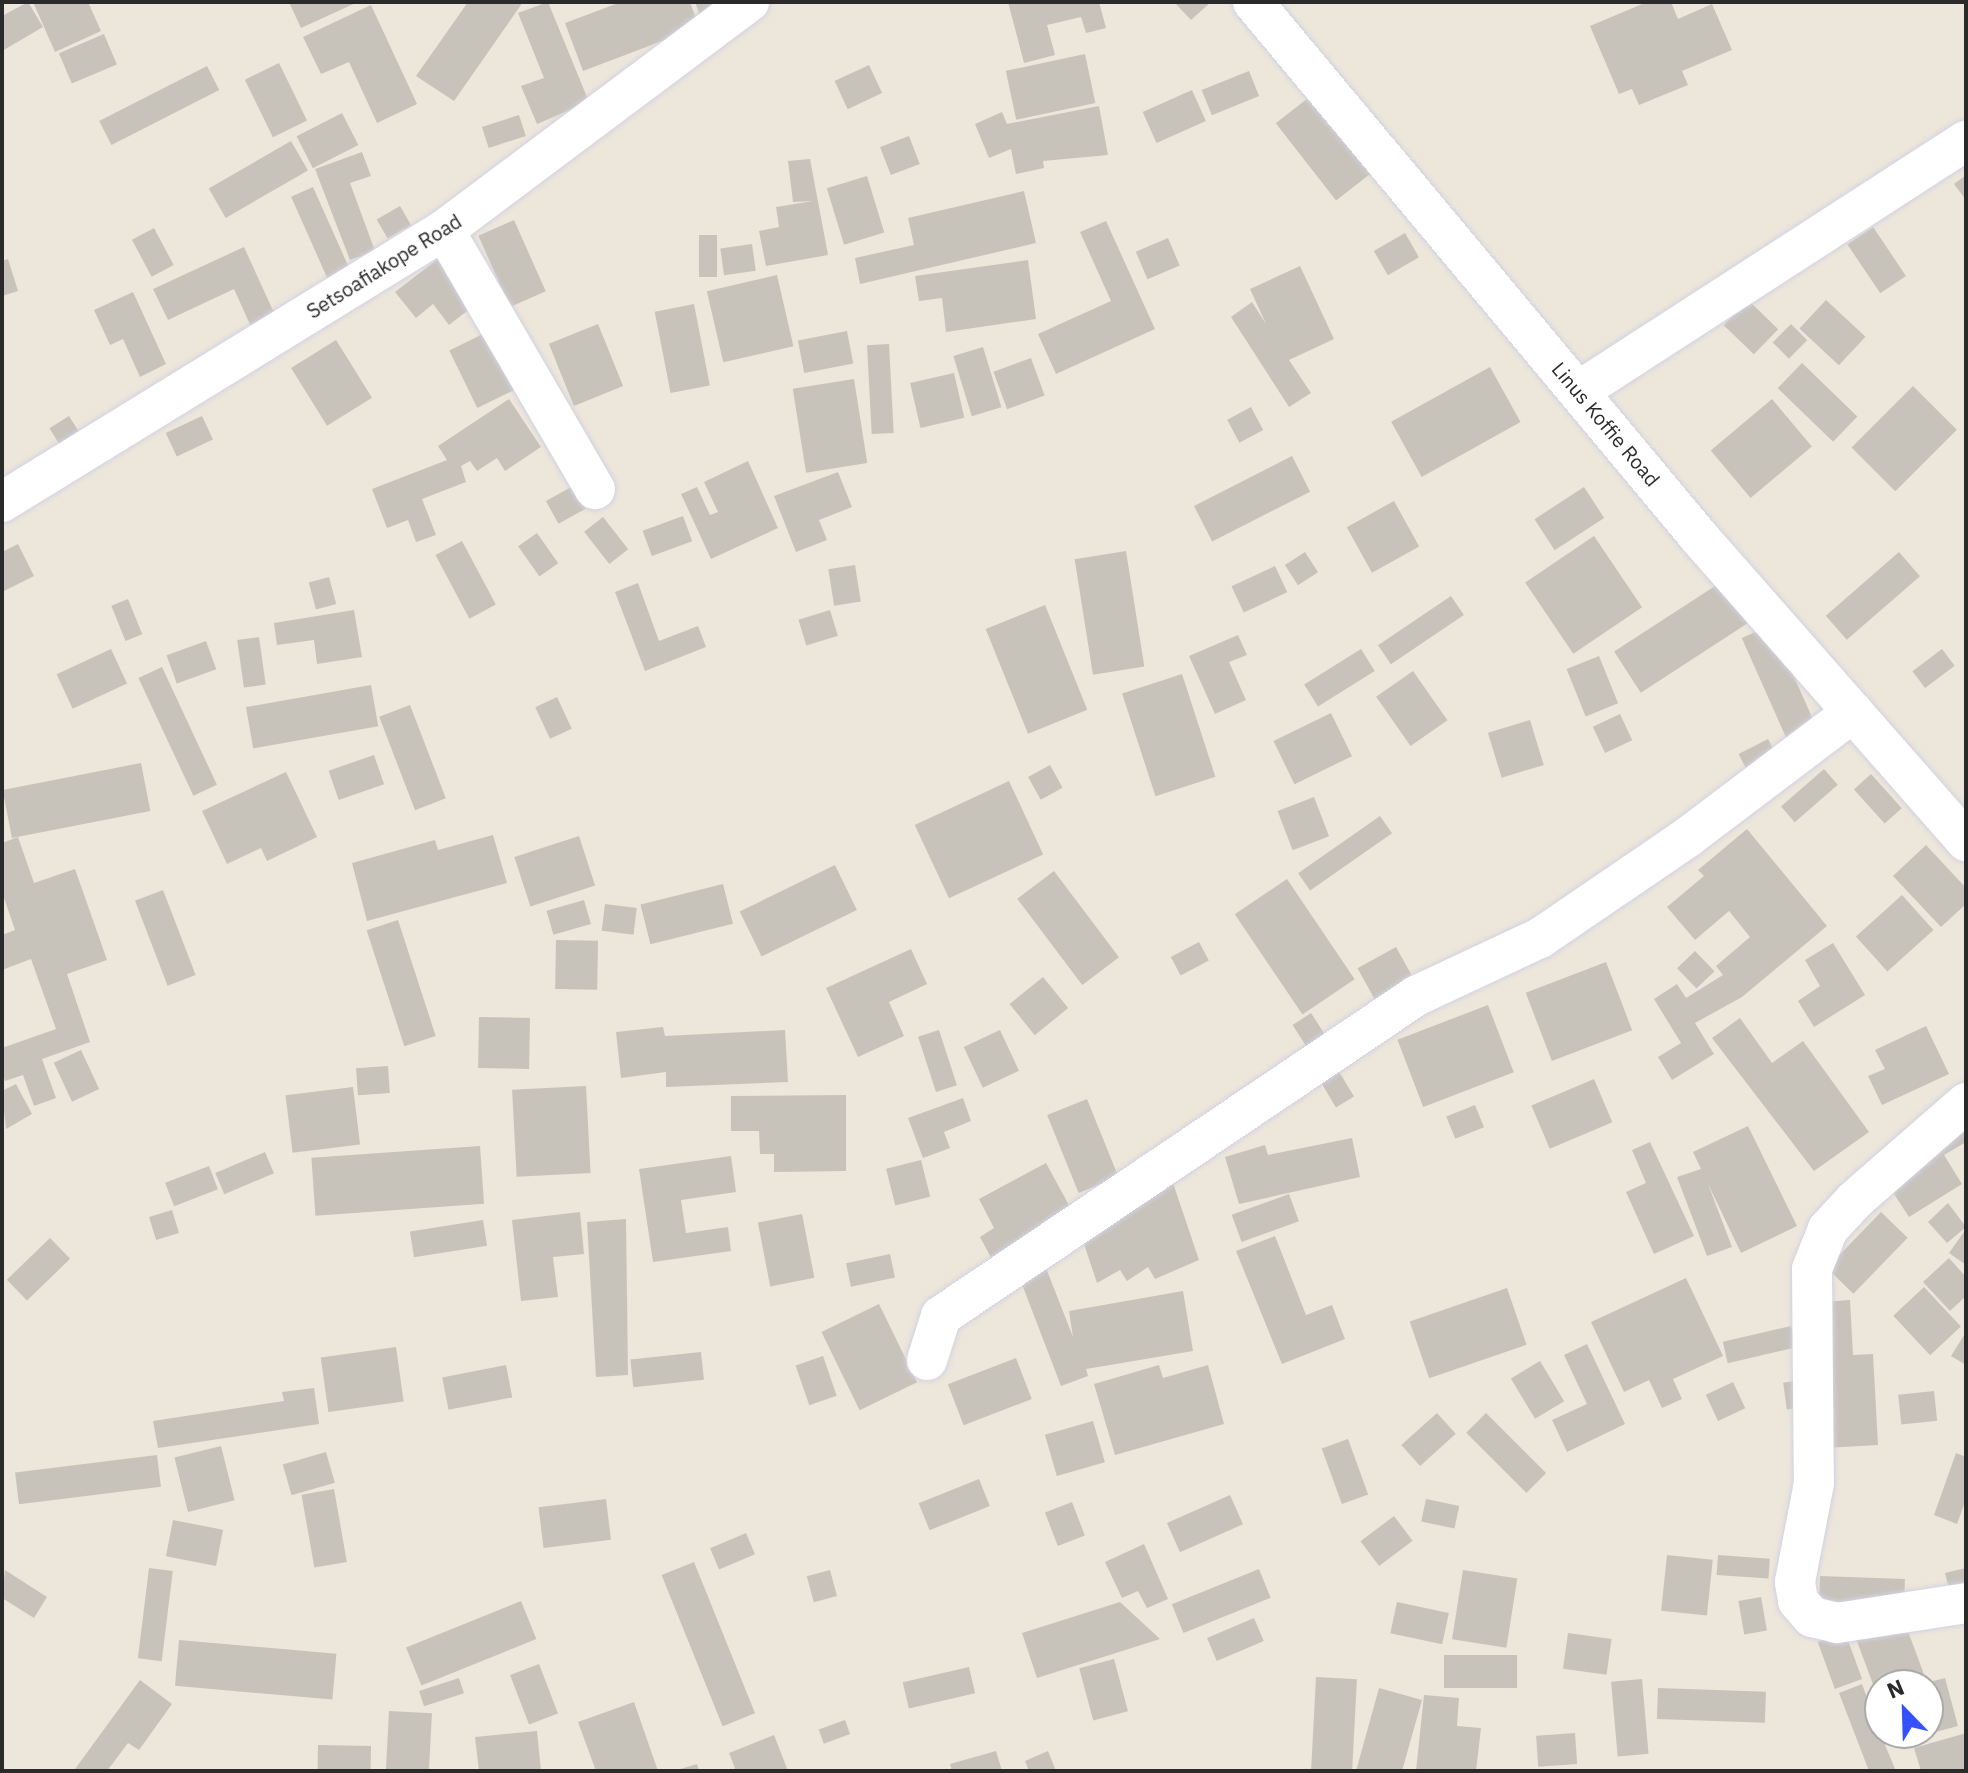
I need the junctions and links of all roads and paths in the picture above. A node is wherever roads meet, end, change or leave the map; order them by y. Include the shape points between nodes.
1 (749, 2) edge
2 (1253, 2) edge
3 (1966, 141) edge
4 (444, 230) junction
5 (1579, 391) junction
6 (595, 489) dead end
7 (2, 502) edge
8 (1853, 712) junction
9 (1966, 841) edge
10 (1966, 1103) edge
11 (927, 1360) dead end
12 (1966, 1603) edge

1 - 4 street, Setsoafiakope Road
2 - 5 street, Linus Koffie Road
3 - 5 street
4 - 6 street
4 - 7 street, Setsoafiakope Road
5 - 8 street, Linus Koffie Road
8 - 9 street, Linus Koffie Road
8 - 11 street via 1688,837 1540,938 1416,996 941,1316
10 - 12 street via 1828,1229 1812,1269 1814,1483 1795,1582 1798,1601 1812,1617 1837,1623

